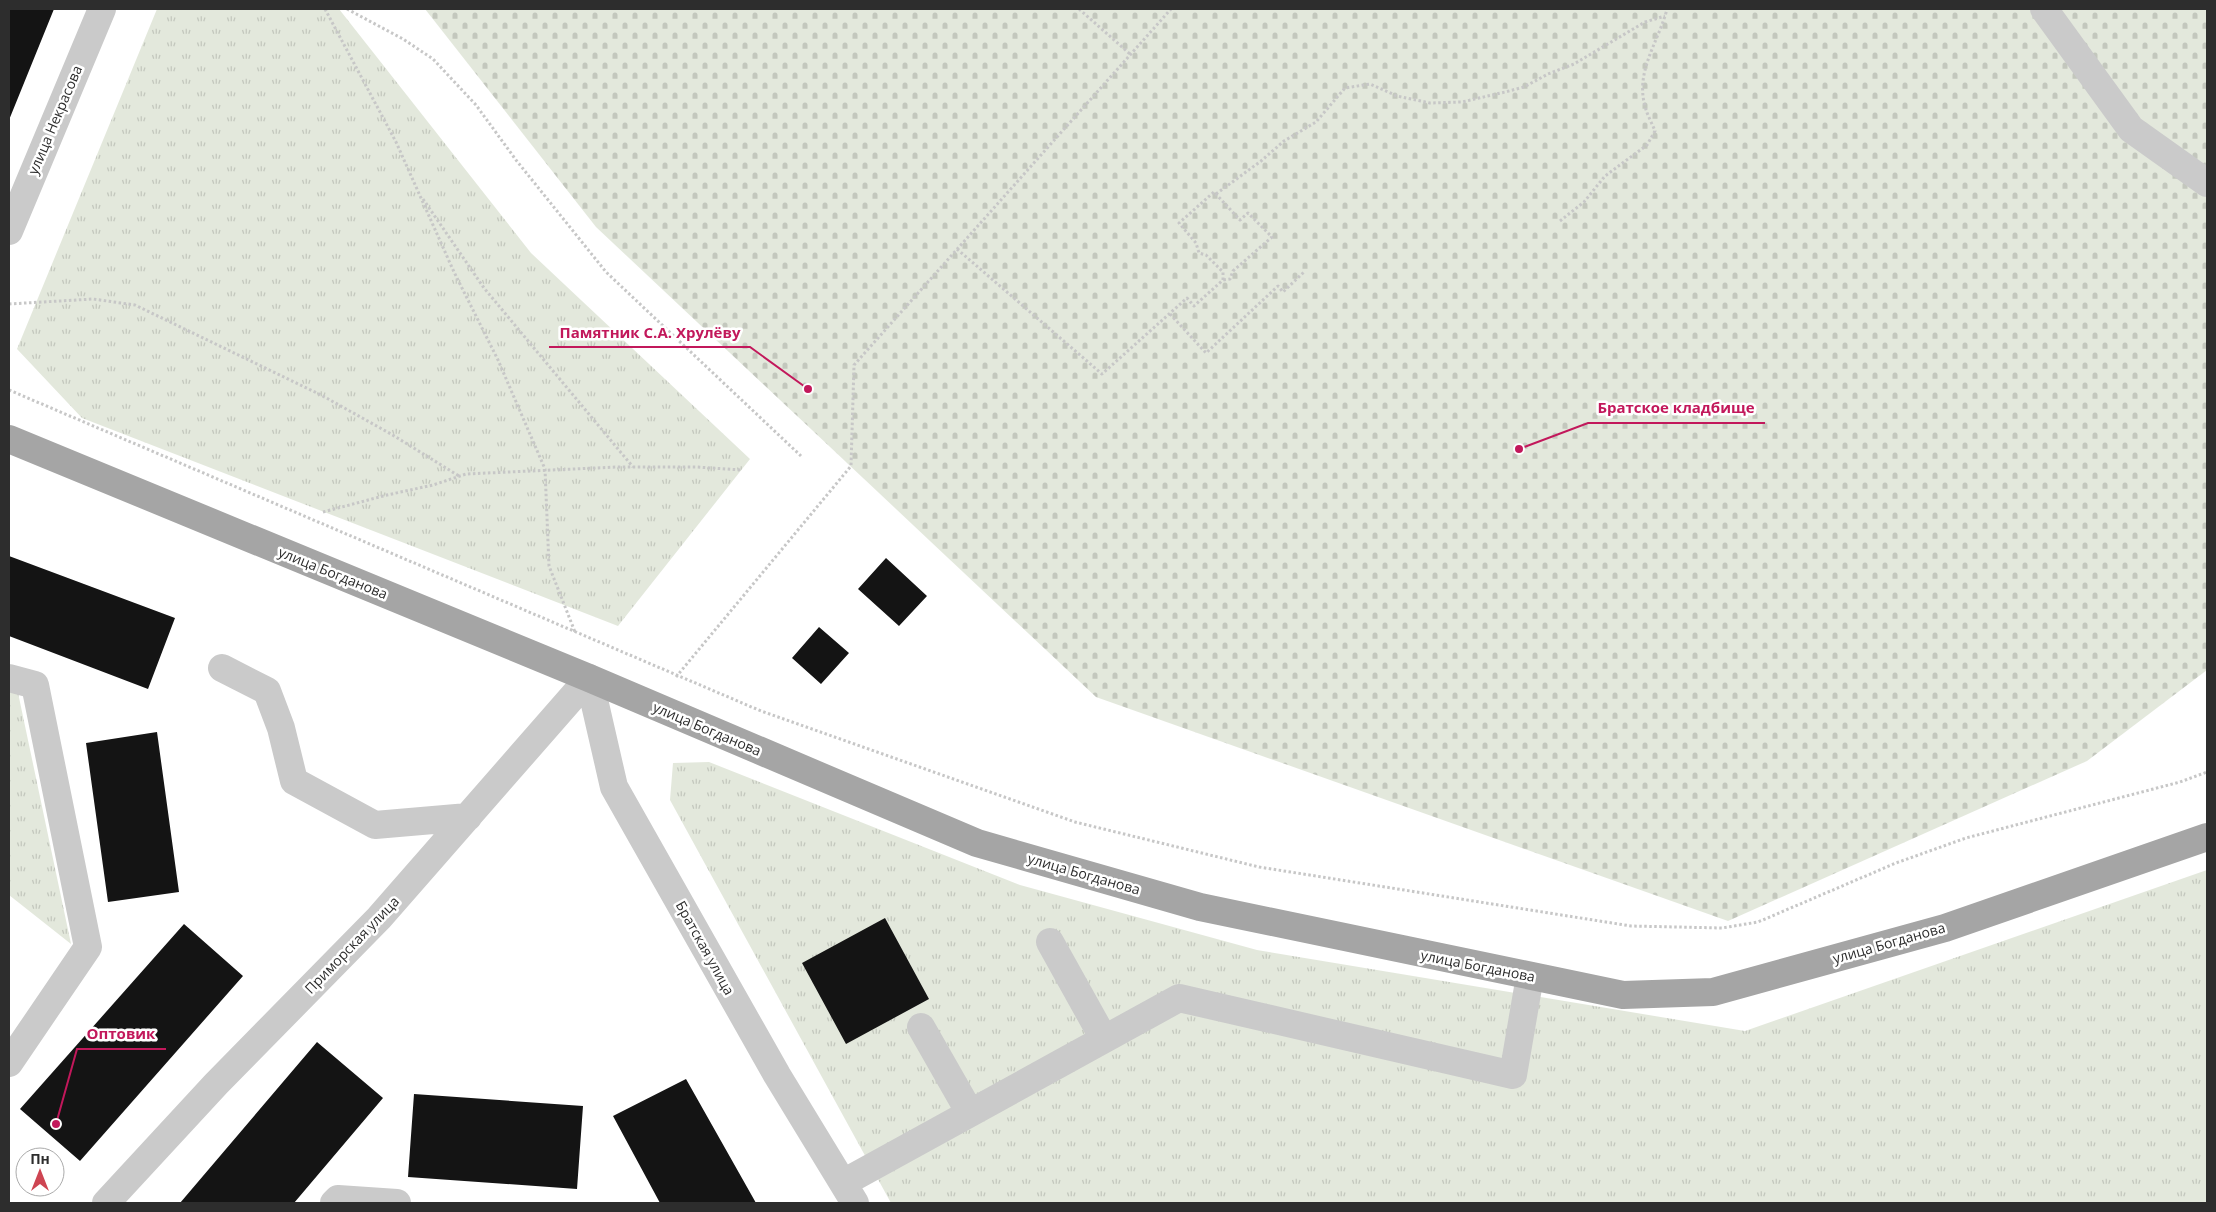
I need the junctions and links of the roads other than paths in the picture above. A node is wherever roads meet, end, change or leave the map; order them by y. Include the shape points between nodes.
1 (102, 9) edge
2 (2044, 9) edge
3 (2207, 183) edge
4 (9, 231) edge
5 (9, 439) edge
6 (222, 668) dead end
7 (9, 678) edge
8 (589, 678) junction
9 (468, 816) junction
10 (2207, 837) edge
11 (1050, 942) dead end
12 (1530, 976) junction
13 (920, 1027) dead end
14 (1104, 1039) junction
15 (9, 1063) edge
16 (970, 1113) junction
17 (849, 1193) edge
18 (106, 1203) edge
19 (334, 1203) edge
20 (397, 1203) edge

1 - 4 street, улица Некрасова
2 - 3 street via 2131,129
5 - 8 main road, улица Богданова
6 - 9 street via 267,691 281,728 294,781 375,825
7 - 15 street via 35,685 88,947
8 - 9 street, Приморская улица
8 - 12 main road, улица Богданова via 977,843 1200,907
8 - 17 street, Братская улица via 614,787 777,1075
9 - 18 street, Приморская улица via 379,918 216,1084
10 - 12 main road, улица Богданова via 1945,928 1713,992 1623,995
11 - 14 street
12 - 14 street via 1513,1075 1179,998
13 - 16 street
14 - 16 street
16 - 17 street
19 - 20 street via 338,1199

